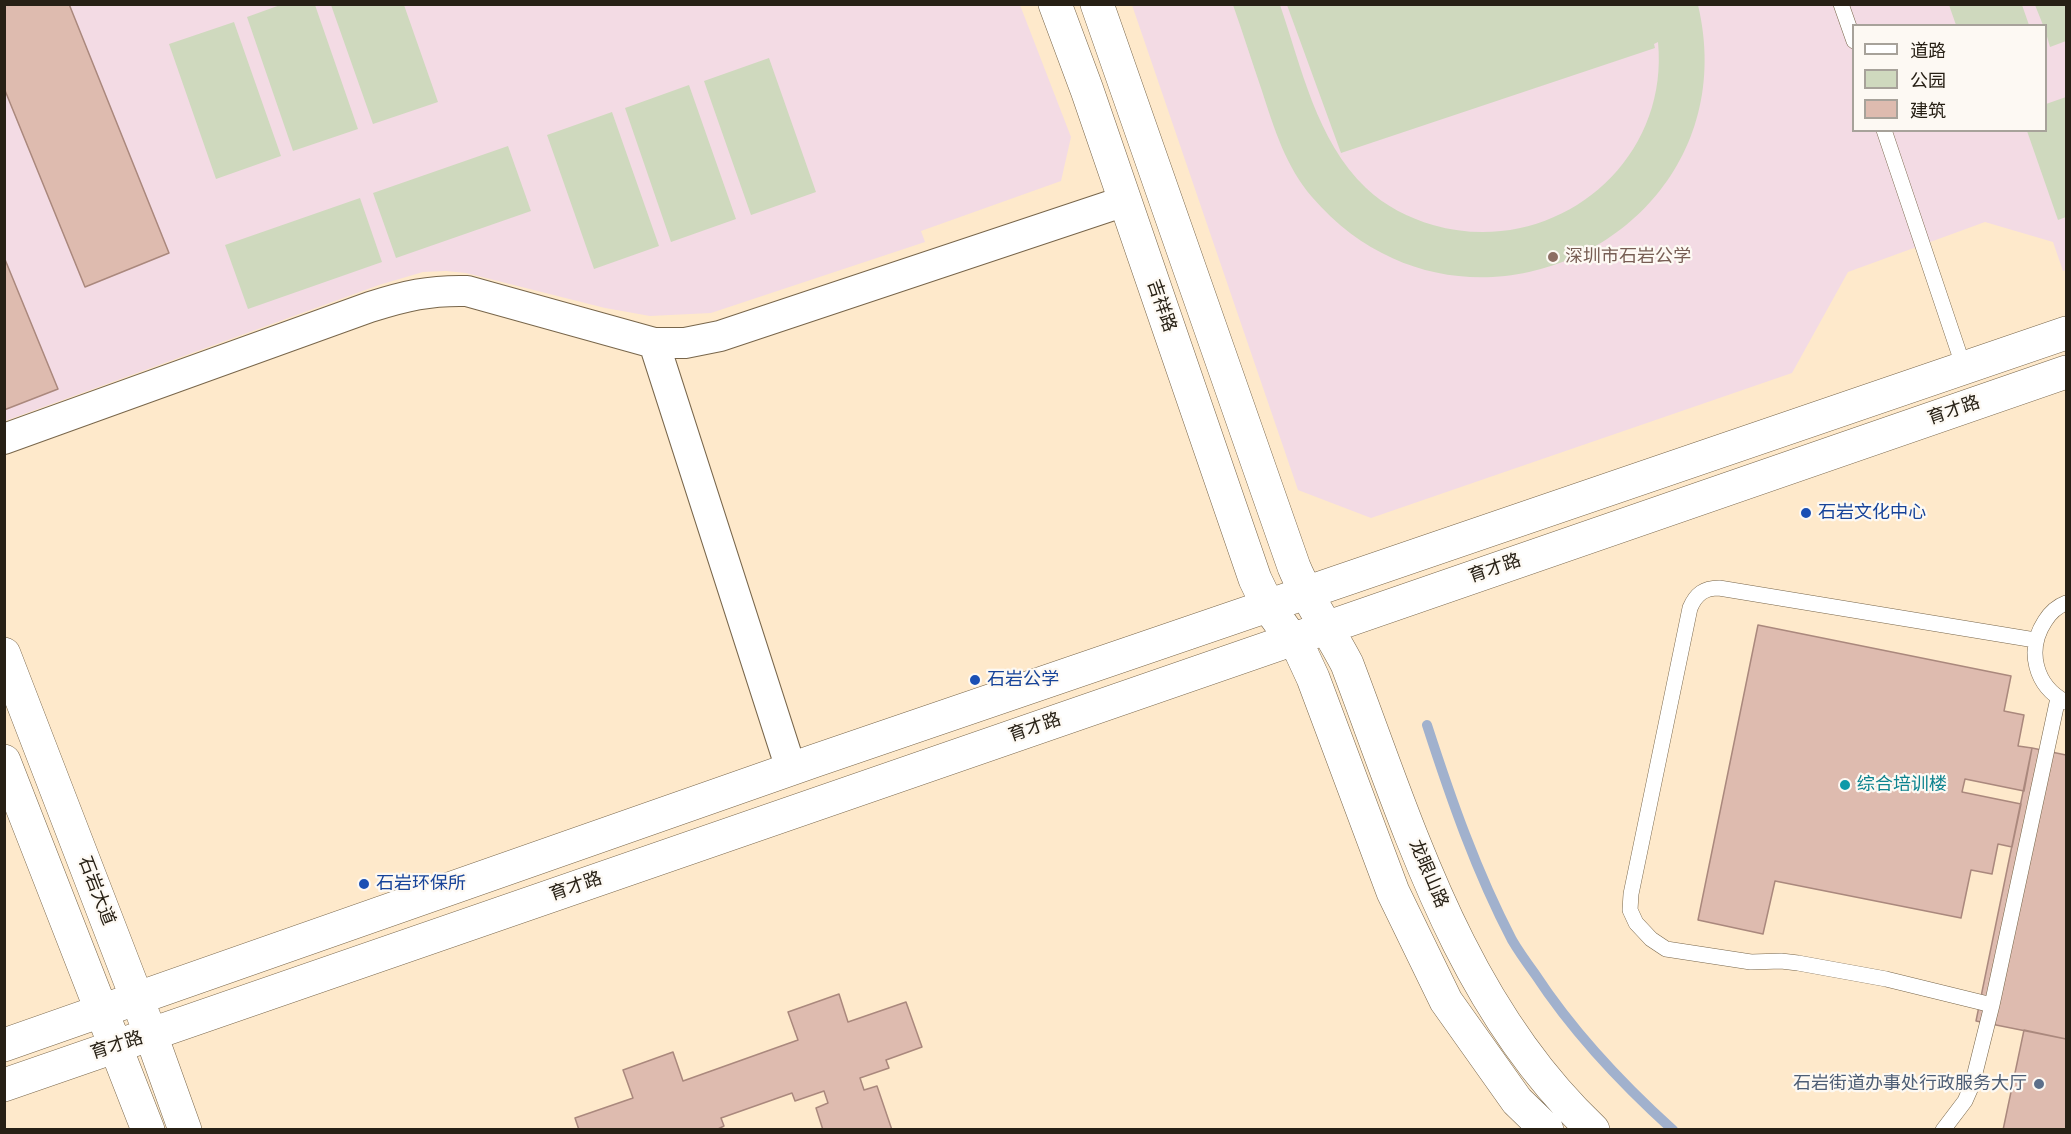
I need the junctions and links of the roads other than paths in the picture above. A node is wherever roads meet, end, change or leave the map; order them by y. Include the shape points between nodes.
1 (1054, 4) edge
2 (1097, 4) edge
3 (1841, 4) edge
4 (1852, 35) edge
5 (1885, 132) edge
6 (1125, 201) junction
7 (2067, 333) edge
8 (654, 343) junction
9 (1964, 368) junction
10 (2065, 378) edge
11 (4, 439) edge
12 (1305, 593) junction
13 (2065, 602) edge
14 (1268, 606) junction
15 (1326, 627) junction
16 (1291, 639) junction
17 (2036, 640) junction
18 (4, 654) edge
19 (2062, 700) edge
20 (4, 761) edge
21 (791, 769) junction
22 (137, 999) junction
23 (1992, 1005) junction
24 (102, 1011) junction
25 (151, 1035) junction
26 (4, 1045) edge
27 (115, 1046) junction
28 (4, 1085) edge
29 (148, 1130) edge
30 (185, 1130) edge
31 (1547, 1130) edge
32 (1593, 1130) edge
33 (1943, 1130) edge

1 - 6 street, 吉祥路
2 - 12 street
3 - 4 lane
5 - 9 lane
6 - 8 street via 720,336 685,343
6 - 14 street, 吉祥路 via 1240,537
7 - 9 street, 育才路
8 - 11 street via 468,291 439,290 369,307
8 - 21 street
9 - 12 street, 育才路
10 - 15 street, 育才路
12 - 14 street, 育才路
12 - 15 street, 龙眼山路
13 - 17 lane via 2048,616
14 - 16 street, 龙眼山路
14 - 21 street, 育才路
15 - 16 street, 育才路
15 - 32 street, 龙眼山路 via 1347,664 1424,868 1467,962 1521,1049
16 - 25 street, 育才路
16 - 31 street, 龙眼山路 via 1313,678 1393,892 1446,1001 1517,1101
17 - 19 lane via 2037,669 2045,685
17 - 23 lane via 1719,588 1701,592 1690,608 1631,894 1630,910 1636,923 1666,949 1751,962 1798,963
18 - 22 street, 石岩大道
19 - 23 lane
20 - 24 street
21 - 22 street, 育才路
22 - 24 street, 育才路
22 - 25 street, 石岩大道
23 - 33 lane via 1972,1085
24 - 26 street, 育才路
24 - 27 street
25 - 27 street, 育才路
25 - 30 street, 石岩大道
27 - 28 street, 育才路
27 - 29 street

